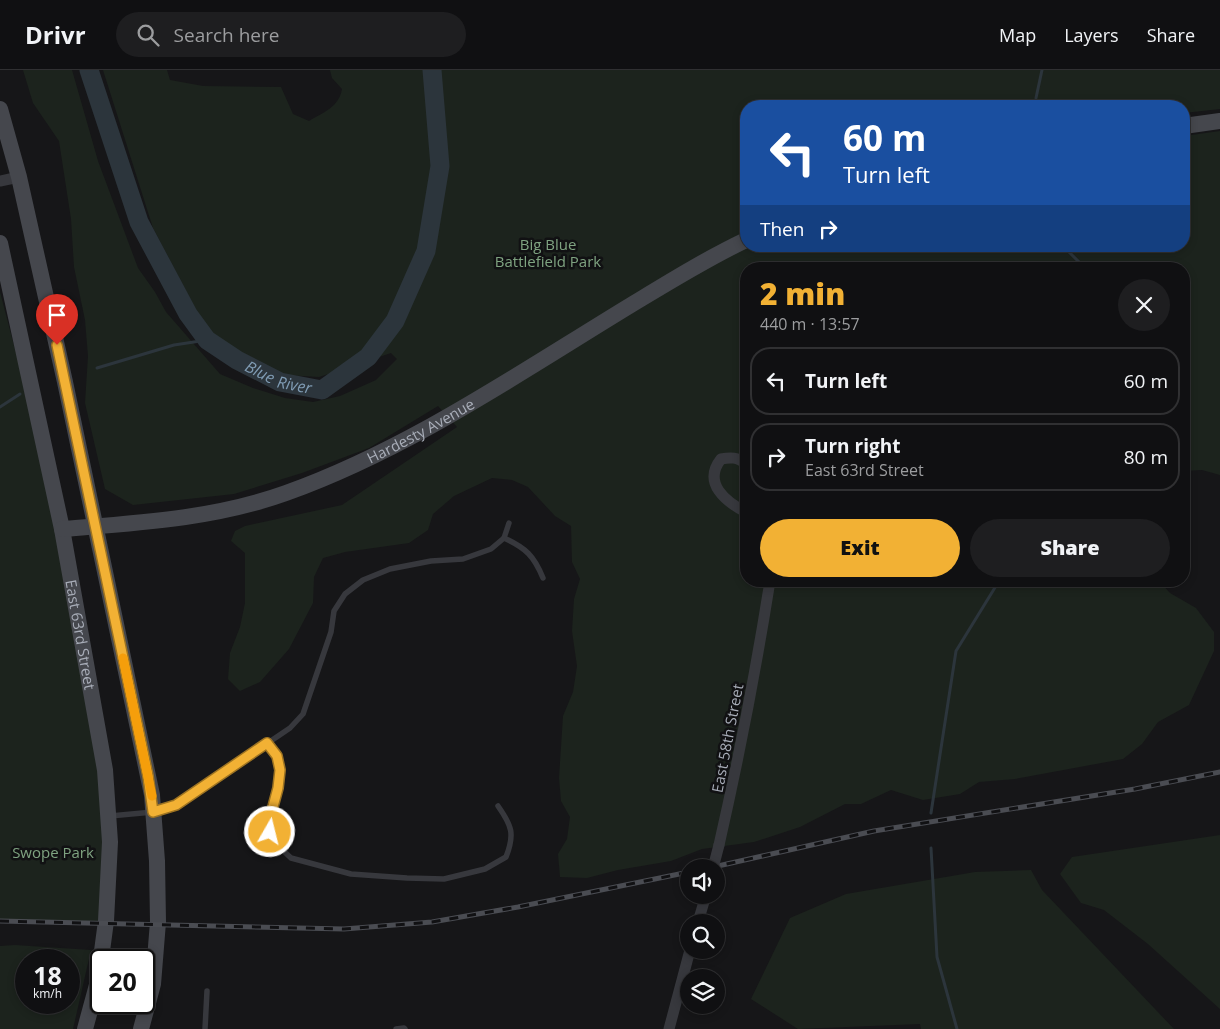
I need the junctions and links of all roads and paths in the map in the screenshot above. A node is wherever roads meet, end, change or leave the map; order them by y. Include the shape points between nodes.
1 (0, 109) edge
2 (1220, 121) edge
3 (1190, 125) edge
4 (19, 177) junction
5 (0, 181) edge
6 (0, 243) edge
7 (740, 243) edge
8 (740, 460) edge
9 (740, 509) edge
10 (509, 523) dead end
11 (96, 526) junction
12 (62, 529) junction
13 (504, 538) junction
14 (542, 578) dead end
15 (769, 587) edge
16 (267, 743) junction
17 (498, 806) dead end
18 (153, 812) junction
19 (108, 816) junction
20 (716, 859) edge
21 (688, 959) edge
22 (207, 991) dead end
23 (85, 1029) edge
24 (141, 1029) edge
25 (205, 1029) edge
26 (396, 1029) edge
27 (406, 1029) edge
28 (669, 1029) edge

1 - 4 main road
2 - 3 main road
4 - 5 street
4 - 11 main road
6 - 12 main road, East 63rd Street
7 - 11 main road, Hardesty Avenue via 692,268 434,424 340,472 284,494 228,510 165,521
8 - 9 street via 731,457 720,459 714,471 716,484 724,498
10 - 13 lane
11 - 12 main road, Hardesty Avenue
11 - 18 main road
12 - 19 main road, East 63rd Street via 105,770
13 - 14 lane via 521,546 536,563
13 - 16 lane via 491,549 463,559 390,569 363,580 345,594 334,611 329,639 303,714 290,728
15 - 20 street, East 58th Street, bridge via 741,749
16 - 17 lane via 277,756 280,770 270,832 274,842 291,858 351,874 407,878 444,879 485,869 506,857 512,841 509,821
16 - 18 lane via 176,805
18 - 19 lane
18 - 24 main road via 158,922 153,984
19 - 23 main road, East 63rd Street via 106,921 98,981
21 - 28 street
22 - 25 lane
26 - 27 lane

